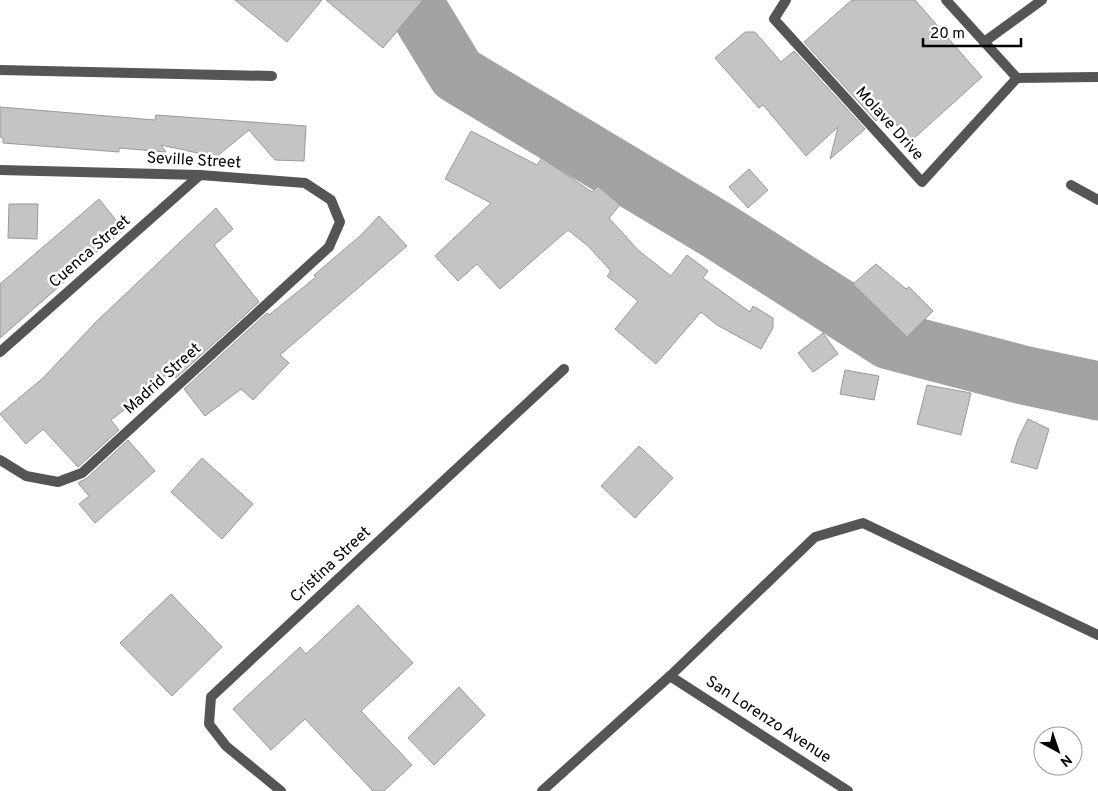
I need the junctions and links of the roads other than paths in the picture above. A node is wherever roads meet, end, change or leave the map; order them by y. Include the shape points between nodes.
1 (786, 0) edge
2 (946, 0) edge
3 (1042, 0) edge
4 (984, 42) junction
5 (0, 70) edge
6 (272, 76) dead end
7 (1098, 77) edge
8 (1017, 78) junction
9 (0, 170) edge
10 (200, 175) junction
11 (1071, 184) dead end
12 (1098, 200) edge
13 (329, 247) joint
14 (0, 352) edge
15 (564, 369) dead end
16 (0, 460) edge
17 (1098, 635) edge
18 (670, 676) junction
19 (281, 791) edge
20 (542, 791) edge
21 (848, 791) edge

1 - 8 street, Molave Drive via 774,19 922,182
2 - 4 street
3 - 4 street
4 - 8 street
5 - 6 street
7 - 8 street
9 - 10 street, Seville Street
10 - 13 street, Seville Street via 305,183 331,200 340,222
10 - 14 street, Cuenca Street
11 - 12 street
13 - 16 street, Madrid Street via 82,473 58,482 26,476
15 - 19 street, Cristina Street via 211,697 209,724 226,746
17 - 18 street via 863,523 815,537
18 - 20 street
18 - 21 street, San Lorenzo Avenue

